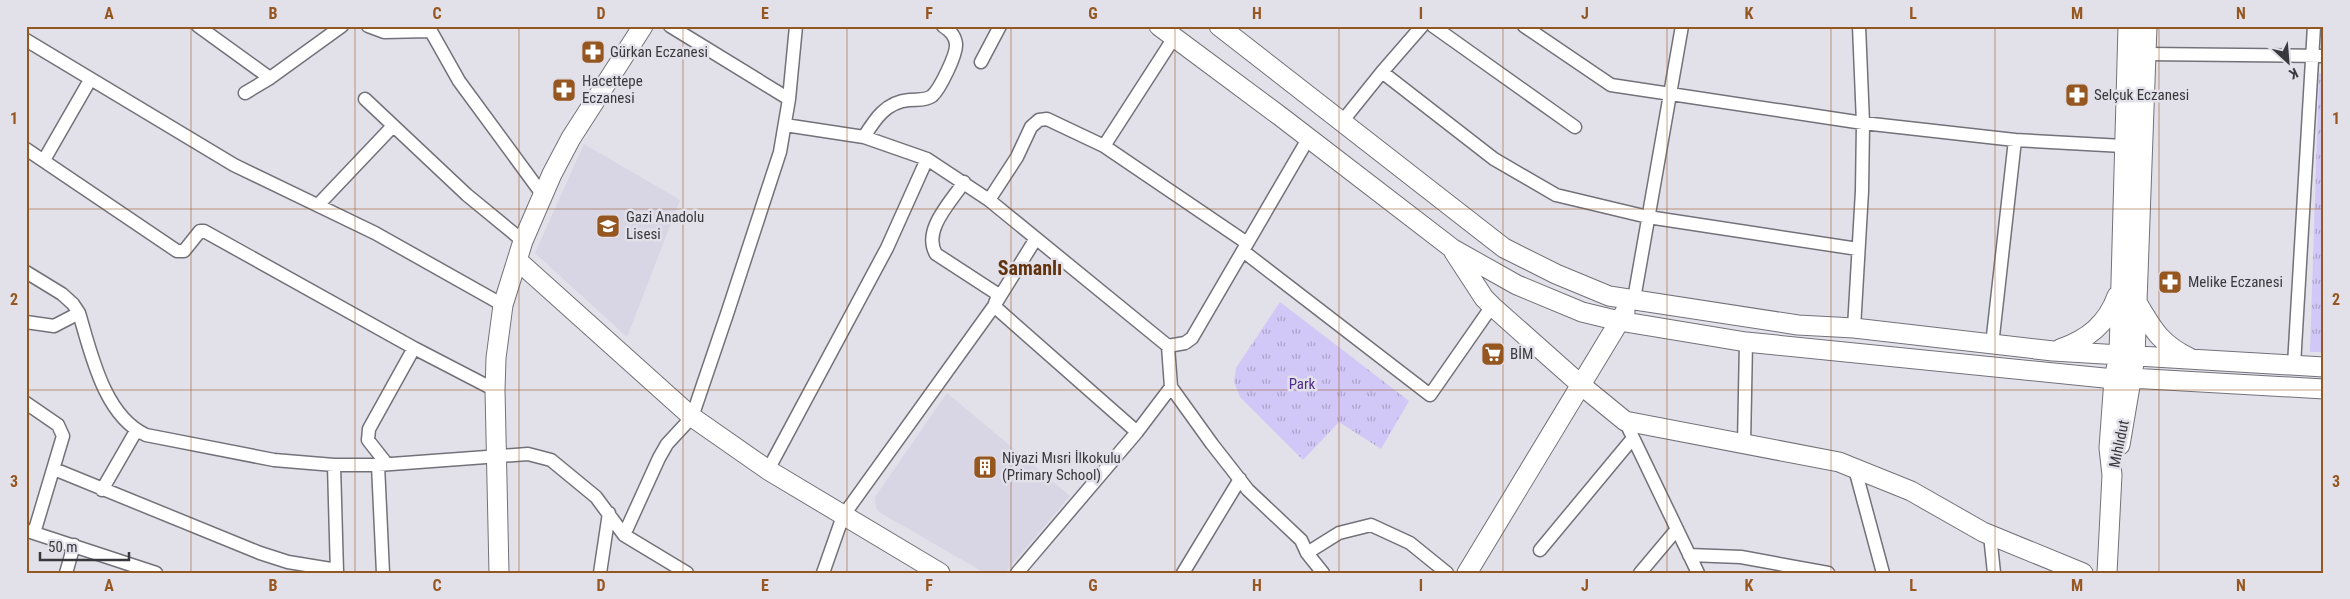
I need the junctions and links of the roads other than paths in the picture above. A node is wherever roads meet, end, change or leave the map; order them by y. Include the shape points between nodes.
1 (198, 26) edge
2 (342, 26) edge
3 (368, 26) edge
4 (643, 26) edge
5 (670, 26) edge
6 (796, 26) edge
7 (943, 26) edge
8 (1000, 26) edge
9 (1219, 26) edge
10 (1422, 26) edge
11 (1433, 26) edge
12 (1524, 26) edge
13 (1682, 26) edge
14 (1859, 26) edge
15 (2128, 26) edge
16 (2147, 26) edge
17 (2314, 26) edge
18 (429, 29) edge
19 (1167, 31) edge
20 (26, 40) edge
21 (2146, 54) junction
22 (2318, 55) edge
23 (982, 62) dead end
24 (1382, 72) junction
25 (270, 78) junction
26 (90, 80) junction
27 (246, 93) dead end
28 (1669, 94) junction
29 (789, 99) junction
30 (365, 100) dead end
31 (1341, 123) junction
32 (1863, 123) junction
33 (785, 124) junction
34 (393, 126) junction
35 (1575, 127) dead end
36 (864, 137) junction
37 (1308, 139) junction
38 (2015, 140) junction
39 (1104, 146) junction
40 (2123, 146) junction
41 (26, 148) edge
42 (927, 159) junction
43 (44, 160) junction
44 (964, 182) junction
45 (542, 194) junction
46 (989, 200) junction
47 (318, 205) junction
48 (1648, 218) junction
49 (1035, 240) junction
50 (523, 241) junction
51 (1245, 247) junction
52 (1858, 248) junction
53 (1453, 249) junction
54 (517, 260) junction
55 (26, 272) edge
56 (2120, 287) junction
57 (1634, 299) junction
58 (996, 300) junction
59 (2137, 304) junction
60 (503, 305) junction
61 (1492, 306) junction
62 (79, 313) junction
63 (1619, 321) junction
64 (26, 322) edge
65 (1854, 328) junction
66 (1746, 342) junction
67 (1992, 345) junction
68 (1168, 346) junction
69 (414, 348) junction
70 (2053, 351) junction
71 (2127, 356) junction
72 (2193, 360) junction
73 (2294, 366) junction
74 (2324, 366) edge
75 (2122, 379) junction
76 (1580, 385) junction
77 (1171, 387) junction
78 (2324, 388) edge
79 (495, 390) junction
80 (26, 403) edge
81 (692, 417) junction
82 (1625, 421) junction
83 (136, 431) junction
84 (1137, 432) junction
85 (1633, 438) junction
86 (1744, 444) junction
87 (497, 457) junction
88 (382, 464) junction
89 (334, 465) junction
90 (54, 469) junction
91 (1855, 469) junction
92 (768, 470) junction
93 (1240, 479) junction
94 (102, 490) junction
95 (609, 513) junction
96 (843, 516) junction
97 (1677, 528) junction
98 (30, 532) edge
99 (624, 535) junction
100 (1990, 535) junction
101 (74, 545) junction
102 (1540, 550) dead end
103 (1307, 552) junction
104 (1689, 555) junction
105 (337, 572) edge
106 (66, 573) edge
107 (156, 573) edge
108 (383, 573) edge
109 (500, 573) edge
110 (600, 573) edge
111 (687, 573) edge
112 (823, 573) edge
113 (940, 573) edge
114 (1017, 573) edge
115 (1183, 573) edge
116 (1323, 573) edge
117 (1447, 573) edge
118 (1467, 573) edge
119 (1640, 573) edge
120 (1698, 573) edge
121 (1828, 573) edge
122 (1883, 573) edge
123 (1994, 573) edge
124 (2083, 573) edge
125 (2107, 573) edge

1 - 25 street
2 - 25 street
3 - 18 street via 384,32
4 - 45 main road via 571,138
5 - 29 street
6 - 29 street
7 - 36 street via 953,35 956,48 941,84 924,99 894,104 877,115
8 - 23 street
9 - 31 main road
10 - 24 street
11 - 35 street
12 - 28 street via 1611,85
13 - 28 street
14 - 32 street
15 - 40 main road, Mıhlıdut
16 - 21 main road, Mıhlıdut
17 - 22 street
18 - 45 street via 459,81
19 - 37 main road
19 - 39 street
20 - 26 street
21 - 22 street
21 - 59 main road, Mıhlıdut
22 - 73 street
24 - 31 street
24 - 48 street via 1494,159 1556,194
25 - 27 street
26 - 43 street
26 - 47 street via 234,165
28 - 32 street
28 - 48 street
29 - 33 street
30 - 34 street
31 - 57 main road via 1504,248 1609,296
32 - 38 street
32 - 52 street
33 - 36 street
33 - 81 street via 775,171
34 - 47 street
34 - 50 street via 467,195
36 - 42 street
37 - 51 street
37 - 53 main road
38 - 40 street
38 - 67 street
39 - 46 street via 1056,122 1039,120 1031,127 1017,157
39 - 51 street
40 - 56 main road, Mıhlıdut
41 - 43 street
42 - 44 street
42 - 92 street via 887,248
43 - 69 street via 177,252 184,251 200,231 204,231
44 - 46 street
44 - 58 street via 934,228 932,247 936,254
45 - 50 main road
46 - 49 street
47 - 60 street
48 - 52 street
48 - 57 street
49 - 58 street
49 - 68 street
50 - 54 main road
51 - 61 street via 1430,395
51 - 68 street via 1192,338
52 - 65 street
53 - 61 main road
53 - 63 main road via 1517,285 1582,312
54 - 60 main road
54 - 81 main road
55 - 62 street via 62,294
56 - 70 main road via 2112,311 2102,325 2079,341
56 - 71 main road, Mıhlıdut
57 - 63 main road
57 - 65 main road via 1798,325
58 - 84 street
58 - 96 street
59 - 71 main road, Mıhlıdut
59 - 72 main road via 2152,329 2172,350
60 - 79 main road
61 - 76 main road
62 - 64 street via 54,326
62 - 83 street via 103,385
63 - 66 main road
63 - 76 main road
65 - 67 main road
66 - 75 main road
66 - 86 street
67 - 70 main road
68 - 77 street
69 - 79 street
69 - 88 street via 369,429 368,440
70 - 71 main road
71 - 72 main road
71 - 75 main road, Mıhlıdut
72 - 73 main road
73 - 74 main road
75 - 78 main road
75 - 125 main road, Mıhlıdut via 2109,448 2112,475
76 - 82 main road
76 - 118 main road
77 - 84 street
77 - 93 street
79 - 87 main road
80 - 90 street via 62,430
81 - 92 main road
81 - 99 street via 667,444
82 - 85 street
82 - 86 main road
83 - 89 street via 274,460
83 - 94 street
84 - 114 street
85 - 97 street
85 - 102 street
86 - 91 main road via 1840,462
87 - 88 street
87 - 95 street via 528,454 551,460 596,497
87 - 109 main road
88 - 89 street
88 - 108 street
89 - 105 street
90 - 94 street
90 - 98 street
91 - 100 main road via 1911,491
91 - 122 street
92 - 96 main road
93 - 103 street via 1301,540
93 - 115 street
94 - 105 street via 274,558
95 - 99 street
95 - 110 street
96 - 112 street
96 - 113 main road
97 - 104 street
97 - 119 street
98 - 101 street
99 - 111 street
100 - 123 street
100 - 124 main road
101 - 106 street
101 - 107 street
103 - 116 street
103 - 117 street via 1339,533 1371,525 1410,543
104 - 120 street
104 - 121 street via 1741,557

